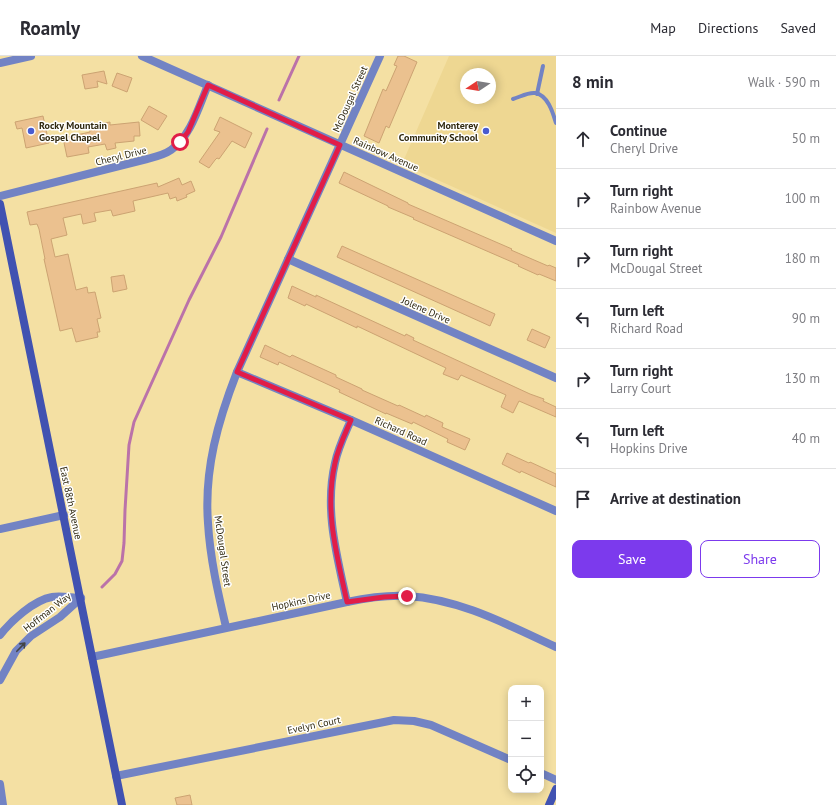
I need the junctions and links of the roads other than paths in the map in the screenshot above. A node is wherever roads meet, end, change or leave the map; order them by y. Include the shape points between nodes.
1 (31, 56) edge
2 (142, 56) edge
3 (380, 56) edge
4 (0, 63) edge
5 (543, 66) dead end
6 (208, 85) junction
7 (537, 94) junction
8 (513, 99) dead end
9 (556, 123) edge
10 (340, 145) junction
11 (0, 196) edge
12 (0, 204) edge
13 (556, 241) edge
14 (288, 260) junction
15 (237, 372) junction
16 (556, 378) edge
17 (351, 420) junction
18 (556, 511) edge
19 (64, 515) junction
20 (0, 528) edge
21 (81, 598) junction
22 (347, 602) junction
23 (226, 627) junction
24 (0, 635) edge
25 (556, 647) edge
26 (92, 656) junction
27 (0, 680) edge
28 (508, 759) edge
29 (544, 775) edge
30 (116, 776) junction
31 (556, 780) edge
32 (0, 784) edge
33 (556, 789) edge
34 (3, 805) edge
35 (122, 805) edge
36 (549, 805) edge

1 - 4 street
2 - 6 street, Rainbow Avenue
3 - 10 street, McDougal Street
5 - 7 lane
6 - 10 street, Rainbow Avenue
6 - 11 street, Cheryl Drive via 188,132 170,151 160,156
7 - 8 lane
7 - 9 lane via 547,102
10 - 13 street, Rainbow Avenue
10 - 14 street, McDougal Street
12 - 19 main road, East 88th Avenue
14 - 15 street, McDougal Street
14 - 16 street, Jolene Drive
15 - 17 street, Richard Road
15 - 23 street, McDougal Street via 224,404 215,437 208,492 210,546
17 - 18 street, Richard Road
17 - 22 street via 335,463 330,500 332,534
19 - 20 street
19 - 21 main road, East 88th Avenue
21 - 24 street, Hoffman Way via 53,596 18,617
21 - 26 main road, East 88th Avenue
27 -> 21 street, Hoffman Way via 16,651
22 - 23 street, Hopkins Drive
22 - 25 street, Hopkins Drive via 407,596 465,607
23 - 26 street, Hopkins Drive
26 - 30 main road, East 88th Avenue
28 - 30 street, Evelyn Court via 431,725 394,720
29 - 31 street
30 - 35 main road, East 88th Avenue
32 - 34 street
33 - 36 main road

